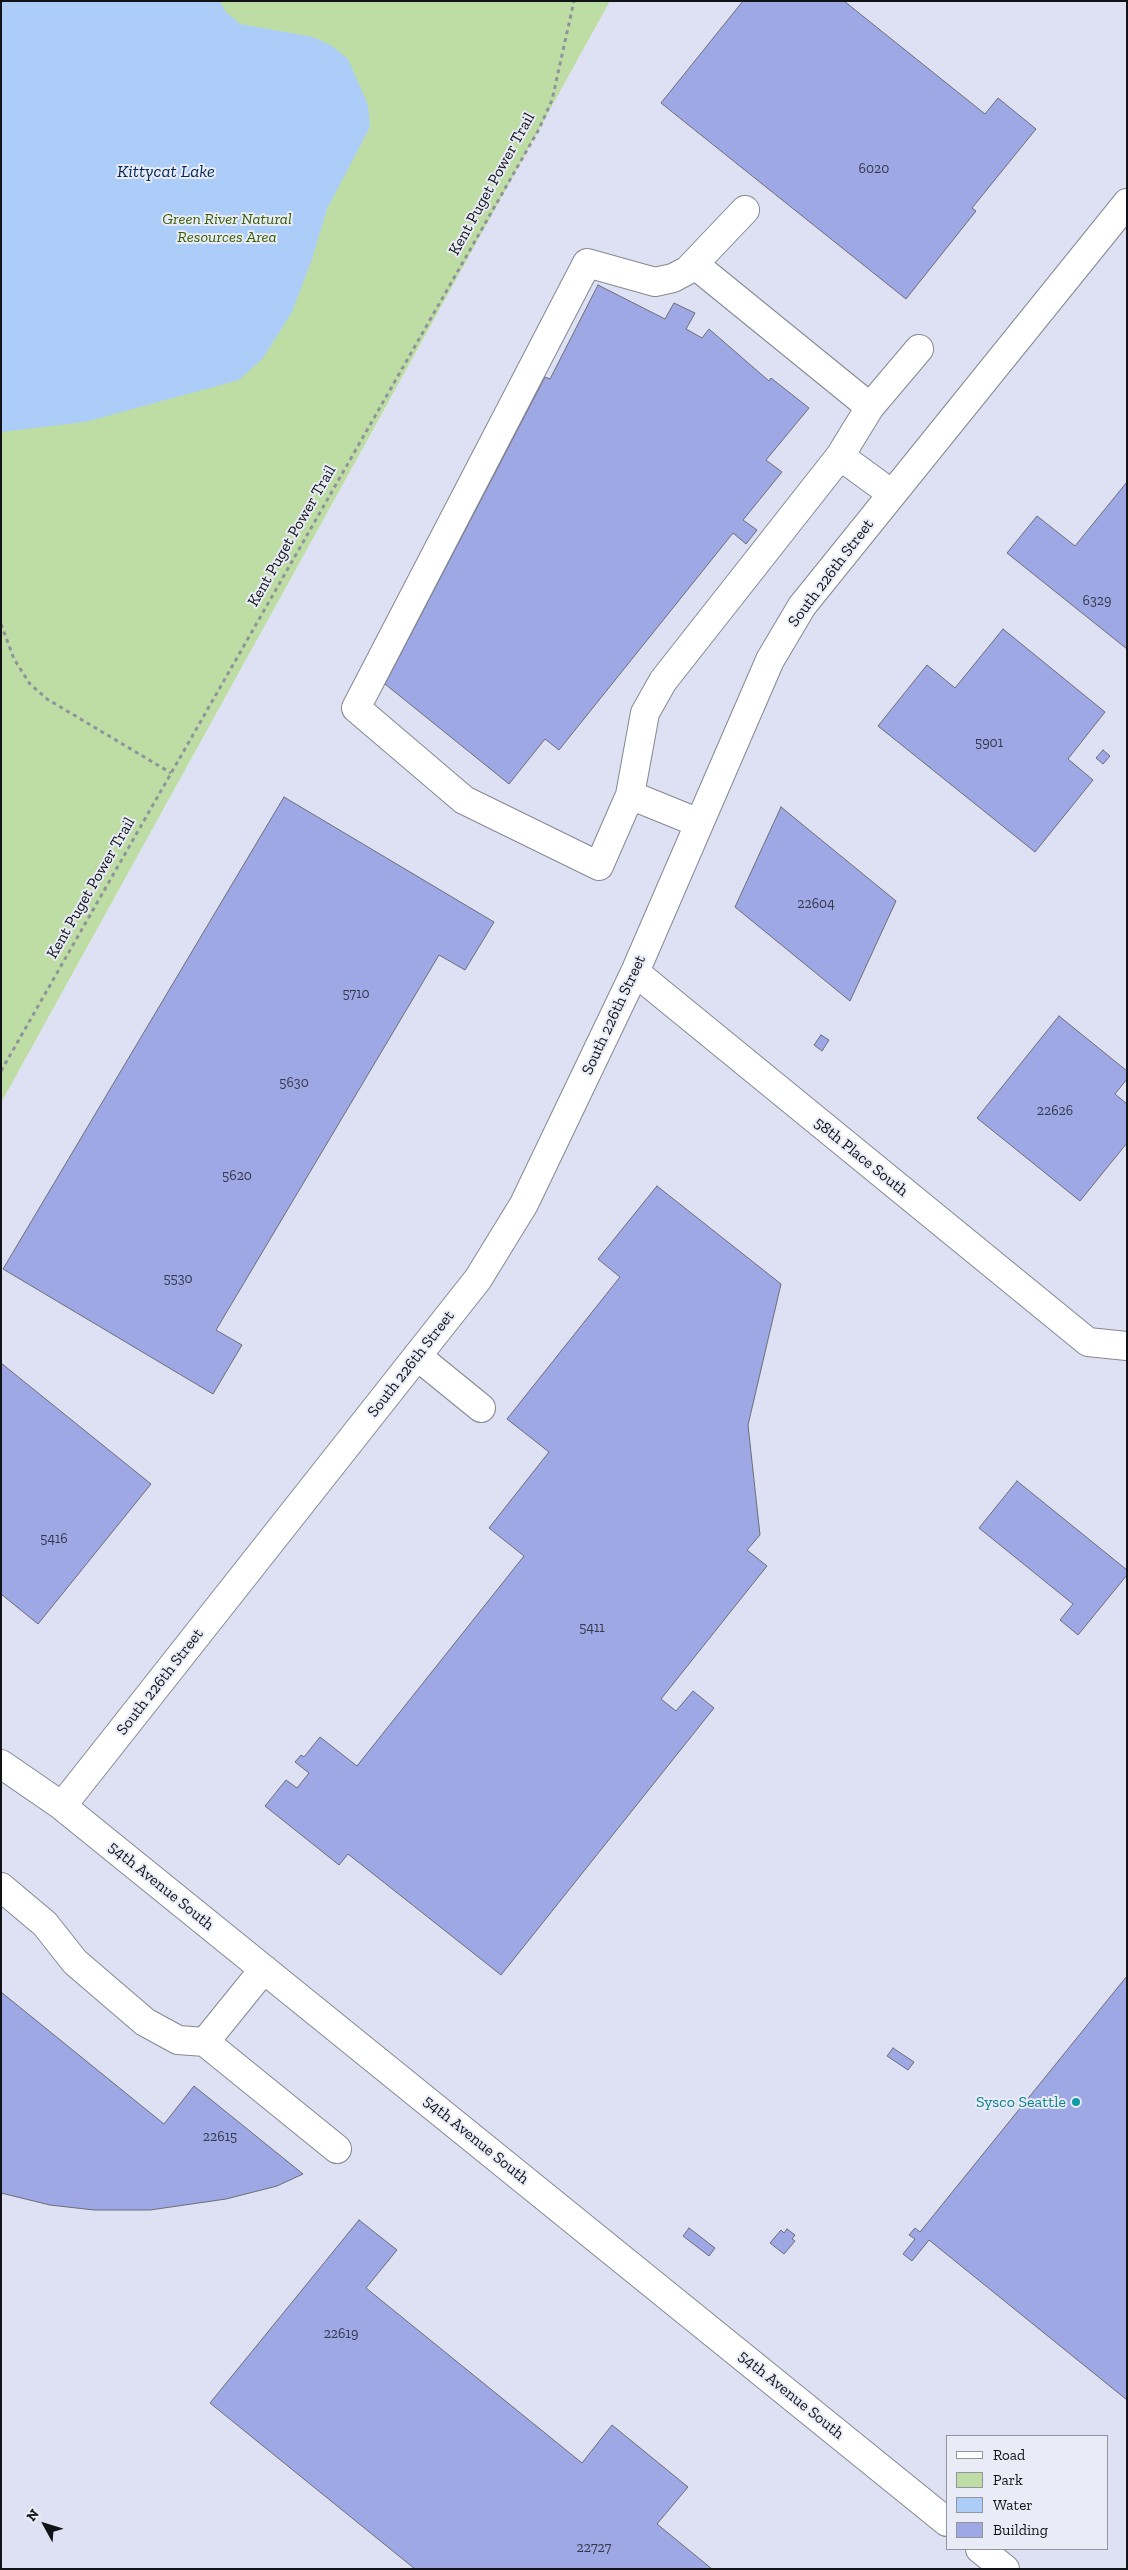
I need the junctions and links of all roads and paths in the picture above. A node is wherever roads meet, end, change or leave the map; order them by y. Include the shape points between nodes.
1 (574, 1) edge
2 (1127, 203) edge
3 (745, 210) dead end
4 (694, 264) junction
5 (919, 349) dead end
6 (870, 407) junction
7 (840, 456) junction
8 (892, 494) junction
9 (1, 624) edge
10 (171, 773) junction
11 (630, 795) junction
12 (699, 823) junction
13 (635, 972) junction
14 (1, 1071) edge
15 (1127, 1346) edge
16 (417, 1356) junction
17 (480, 1408) dead end
18 (1, 1764) edge
19 (62, 1806) junction
20 (1, 1887) edge
21 (264, 1969) junction
22 (205, 2042) junction
23 (337, 2149) dead end
24 (946, 2521) edge
25 (981, 2550) edge
26 (1005, 2569) edge

1 - 10 path, Kent Puget Power Trail via 552,100 538,129
2 - 8 street, South 226th Street
3 - 4 street
4 - 6 street
4 - 11 street via 673,278 655,282 587,262 356,708 464,800 599,866
5 - 6 street
6 - 7 street
7 - 8 street
7 - 11 street via 663,681 645,713
8 - 12 street, South 226th Street via 802,606 770,660
9 - 10 path via 14,659 30,684 47,700
10 - 14 path, Kent Puget Power Trail
11 - 12 street
12 - 13 street, South 226th Street
13 - 15 street, 58th Place South via 1088,1342
13 - 16 street, South 226th Street via 524,1204 478,1279
16 - 17 street
16 - 19 street, South 226th Street
18 - 19 street, 54th Avenue South
19 - 21 street, 54th Avenue South
20 - 22 street via 45,1924 75,1962 146,2022 178,2040
21 - 22 street
21 - 24 street, 54th Avenue South
22 - 23 street
25 - 26 street

